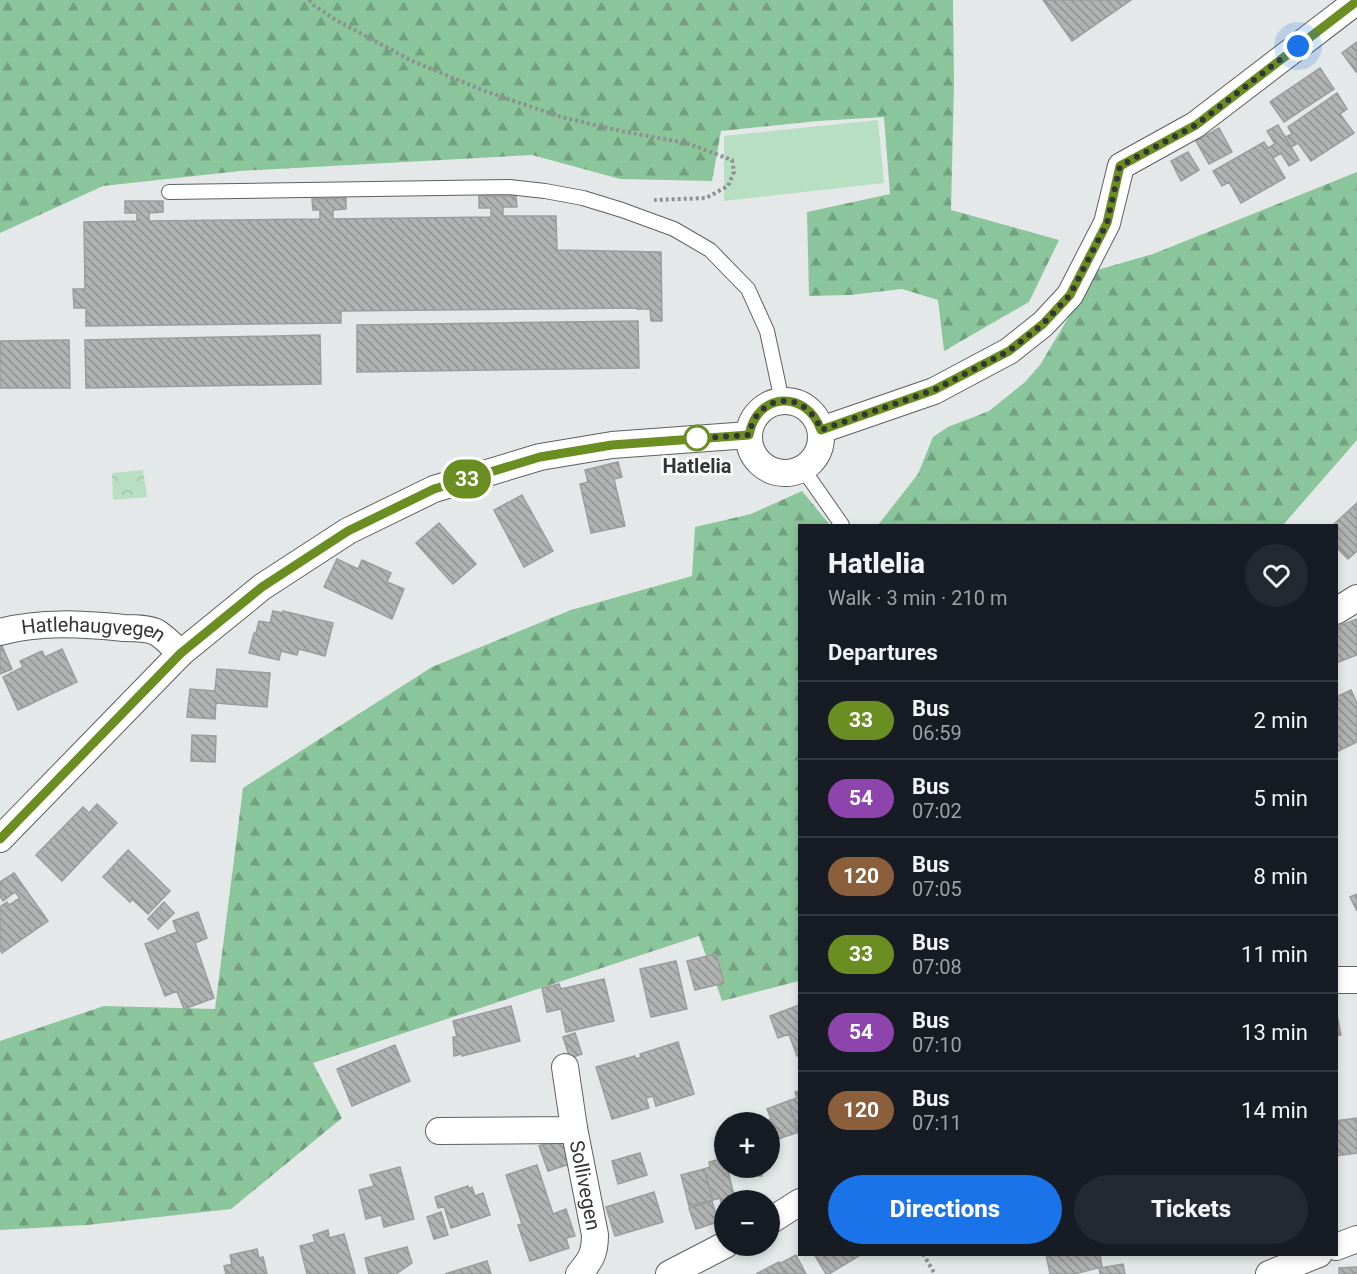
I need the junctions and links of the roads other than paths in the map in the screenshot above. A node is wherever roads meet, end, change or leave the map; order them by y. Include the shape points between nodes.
1 (1357, 1) edge
2 (169, 192) dead end
3 (782, 401) junction
4 (821, 430) junction
5 (749, 435) junction
6 (803, 469) junction
7 (841, 524) edge
8 (1357, 598) edge
9 (1338, 610) edge
10 (0, 632) edge
11 (181, 653) junction
12 (0, 839) edge
13 (1338, 980) edge
14 (1357, 980) edge
15 (565, 1068) dead end
16 (574, 1128) junction
17 (439, 1131) dead end
18 (798, 1203) edge
19 (780, 1215) edge
20 (1357, 1239) edge
21 (1338, 1246) edge
22 (714, 1251) edge
23 (1314, 1256) edge
24 (579, 1274) edge
25 (669, 1274) edge
26 (1269, 1274) edge

1 - 4 street via 1196,125 1120,166 1107,223 1070,295 1043,324 1009,351 934,390
2 - 3 lane via 509,187 583,198 622,210 674,229 710,249 748,289 767,331
3 - 4 street via 803,405 818,420
3 - 5 street via 763,408
4 - 6 street via 818,452
5 - 6 street via 754,457 771,471 782,474
5 - 11 street via 602,446 540,457 434,489 348,531 262,587
6 - 7 lane
8 - 9 street
10 - 11 street, Hatlehaugvegen via 75,624 144,629 156,632
11 - 12 street
13 - 14 street
15 - 16 street, Sollivegen
16 - 17 street, Sollivegen
16 - 24 street, Sollivegen via 595,1235 595,1248
18 - 19 street
20 - 21 street
22 - 25 street
23 - 26 street

